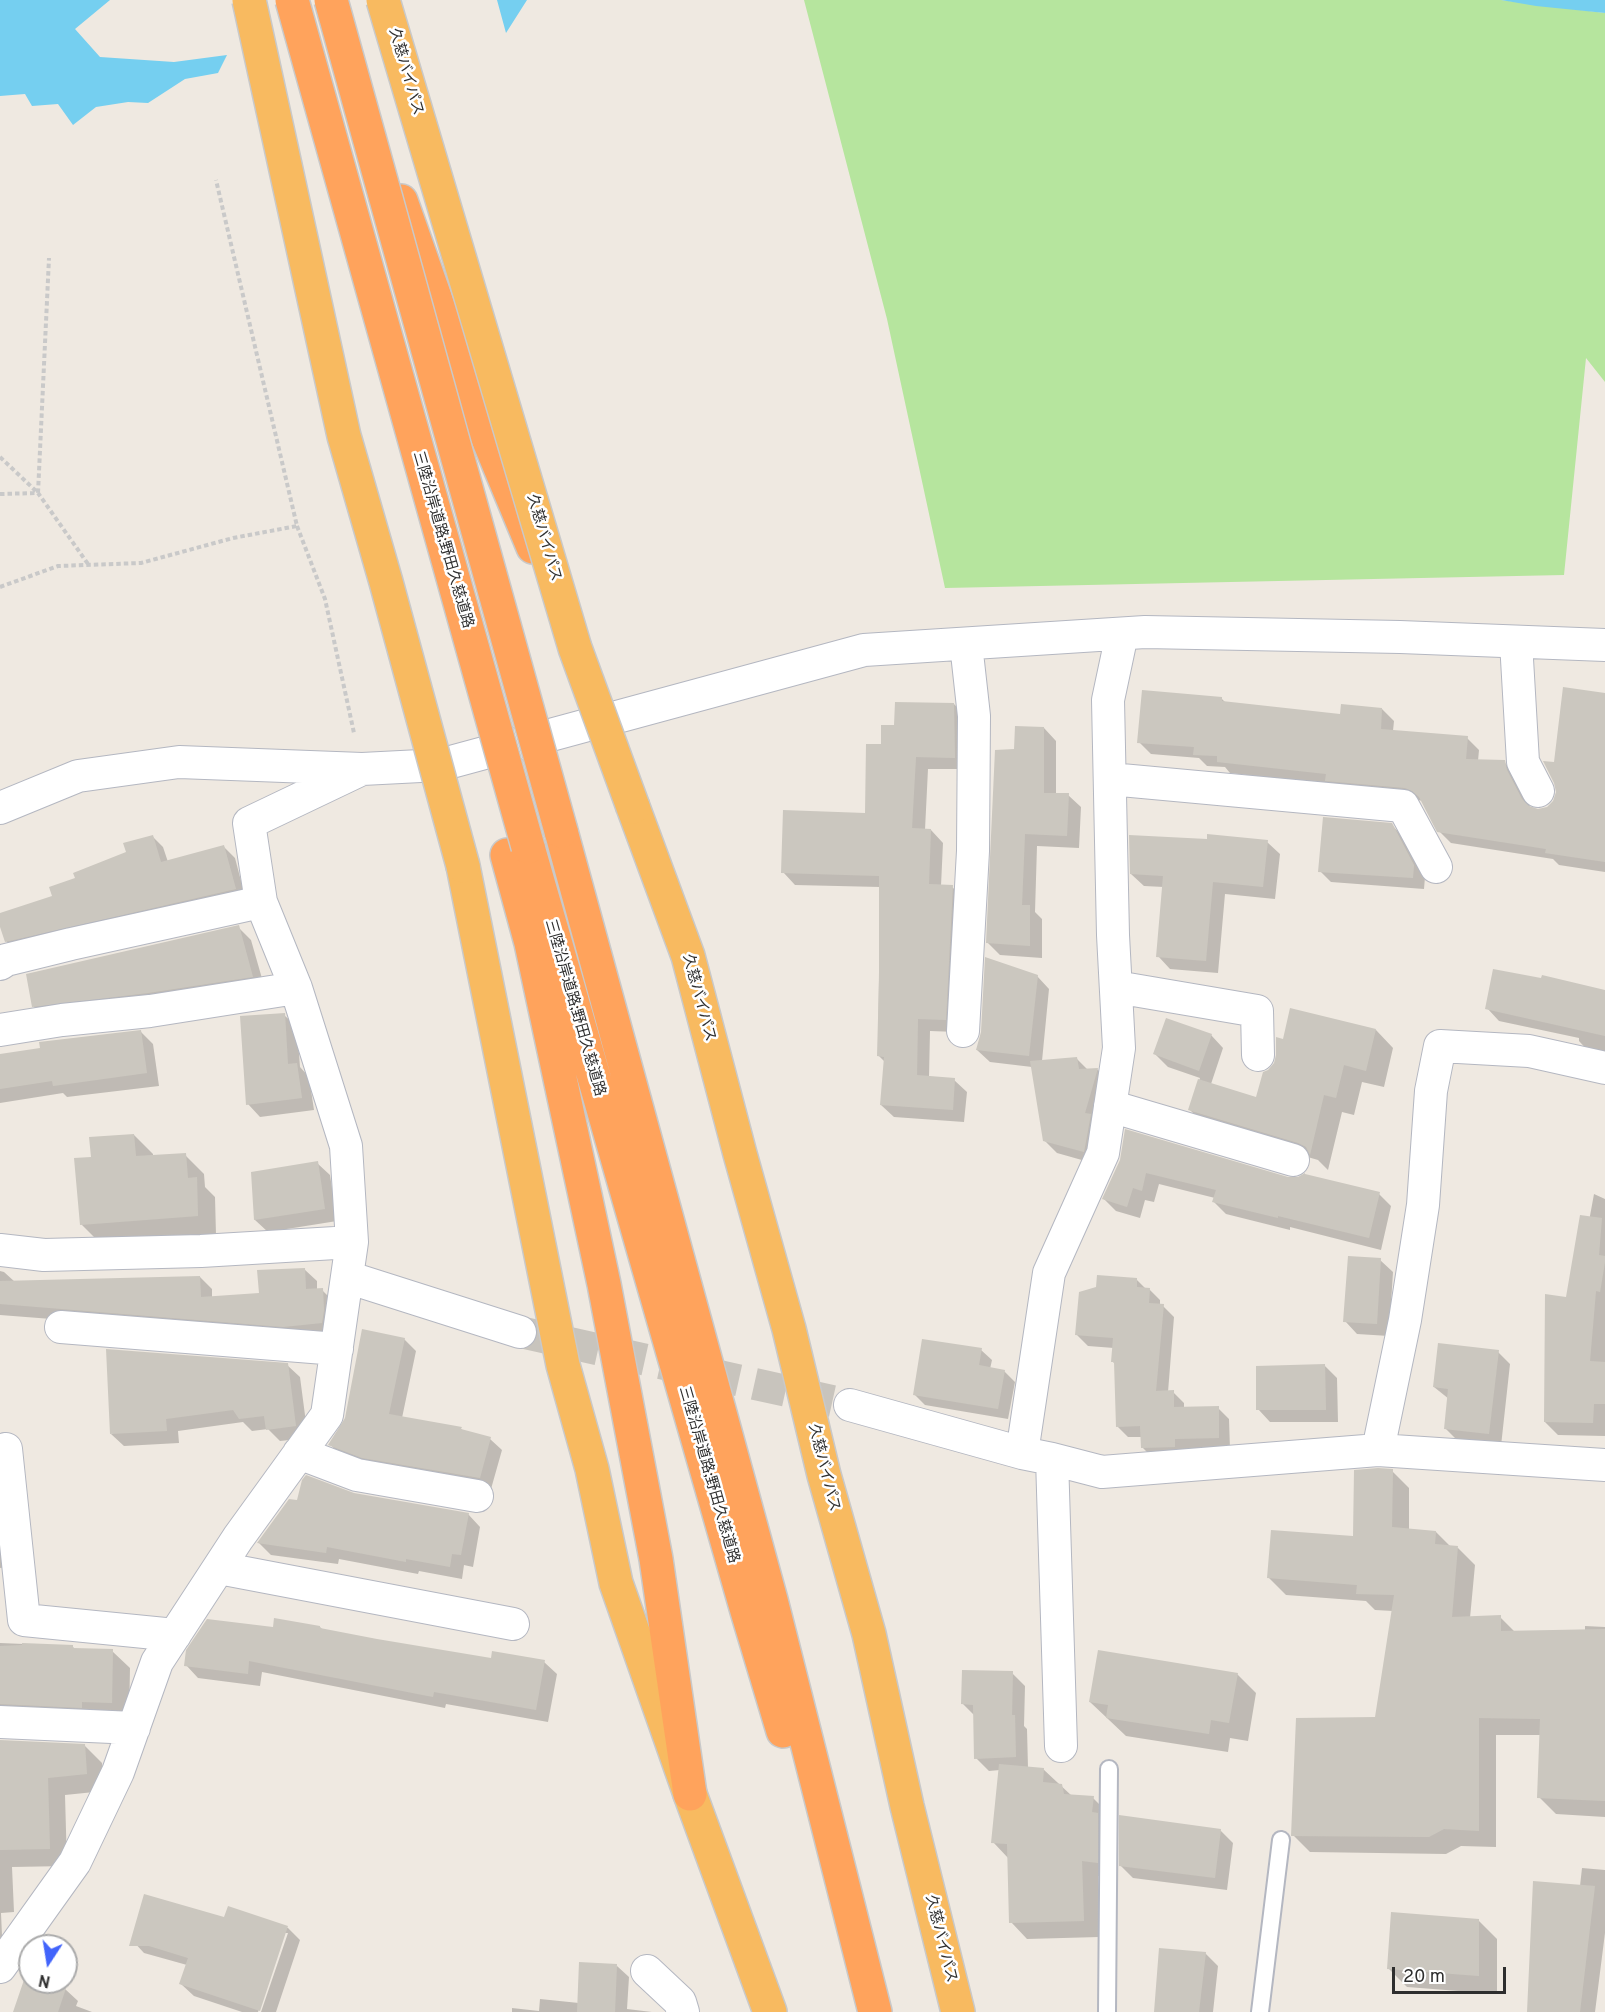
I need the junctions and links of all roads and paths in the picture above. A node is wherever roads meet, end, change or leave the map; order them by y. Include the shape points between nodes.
1 (249, 0) edge
2 (292, 0) edge
3 (383, 0) edge
4 (334, 9) edge
5 (216, 180) dead end
6 (49, 258) dead end
7 (0, 457) edge
8 (0, 494) edge
9 (38, 494) junction
10 (297, 526) junction
11 (89, 565) junction
12 (0, 587) edge
13 (1122, 634) junction
14 (1516, 642) junction
15 (966, 644) junction
16 (1605, 645) edge
17 (575, 648) junction
18 (362, 769) junction
19 (1110, 779) junction
20 (1538, 791) dead end
21 (0, 808) edge
22 (518, 851) junction
23 (1436, 867) dead end
24 (261, 902) junction
25 (0, 964) edge
26 (1116, 987) junction
27 (296, 988) junction
28 (0, 1030) edge
29 (963, 1031) dead end
30 (1258, 1055) dead end
31 (1605, 1068) edge
32 (1110, 1106) junction
33 (1293, 1160) dead end
34 (352, 1242) junction
35 (0, 1250) edge
36 (347, 1277) junction
37 (61, 1327) dead end
38 (520, 1332) tunnel mouth
39 (336, 1349) junction
40 (850, 1405) tunnel mouth
41 (6, 1449) dead end
42 (1377, 1450) junction
43 (298, 1453) junction
44 (1037, 1456) junction
45 (1605, 1465) edge
46 (477, 1496) dead end
47 (219, 1568) junction
48 (759, 1605) junction
49 (513, 1624) dead end
50 (175, 1635) junction
51 (0, 1722) edge
52 (134, 1728) junction
53 (1061, 1746) dead end
54 (1109, 1769) dead end
55 (690, 1794) junction
56 (1281, 1840) dead end
57 (0, 1967) edge
58 (647, 1971) dead end
59 (683, 2012) edge
60 (770, 2012) edge
61 (867, 2012) edge
62 (875, 2012) edge
63 (958, 2012) edge
64 (1107, 2012) edge
65 (1260, 2012) edge

1 - 55 highway, bridge via 344,436 463,866 563,1365 592,1468 616,1583
2 - 22 highway, 三陸沿岸道路;野田久慈道路, bridge via 365,262
3 - 17 highway, 久慈バイパス, bridge
4 - 17 highway, bridge via 467,388
4 - 48 highway, 三陸沿岸道路;野田久慈道路, bridge via 561,831
5 - 10 path
6 - 9 path
7 - 9 path
8 - 9 path
9 - 11 path
10 - 11 path via 232,537 141,563
10 - 18 path via 325,599
11 - 12 path via 58,566
13 - 14 street
13 - 15 street
13 - 19 street via 1108,700
14 - 16 street
14 - 20 street via 1523,762
15 - 18 street via 864,650 440,765
15 - 29 street via 974,716 973,851
17 - 63 highway, 久慈バイパス, bridge via 688,956 869,1634
18 - 21 street via 179,762 78,776
18 - 24 street via 249,823
19 - 23 street via 1403,806
19 - 26 street
22 - 48 highway, 三陸沿岸道路;野田久慈道路
22 - 55 highway via 531,943 604,1284 656,1559
24 - 25 street
24 - 27 street
26 - 30 street via 1257,1011
26 - 32 street via 1119,1048
27 - 28 street
27 - 34 street via 346,1146
31 - 42 street via 1530,1051 1440,1046 1431,1092 1423,1205 1405,1320
32 - 33 street
32 - 44 street via 1103,1153 1049,1273
34 - 35 street via 44,1255
34 - 36 street
36 - 38 street
36 - 39 street
37 - 39 street
39 - 43 street via 327,1415
40 - 44 street
41 - 50 street via 24,1620
42 - 44 street via 1102,1472
42 - 45 street
43 - 46 street via 357,1475
43 - 47 street
44 - 53 street
47 - 49 street
47 - 50 street
48 - 61 highway, 三陸沿岸道路;野田久慈道路
48 - 62 highway, 三陸沿岸道路;野田久慈道路
50 - 52 street via 157,1662
51 - 52 street
52 - 57 street via 118,1772 75,1862
54 - 64 lane
55 - 60 highway
56 - 65 lane
58 - 59 street via 680,2002

